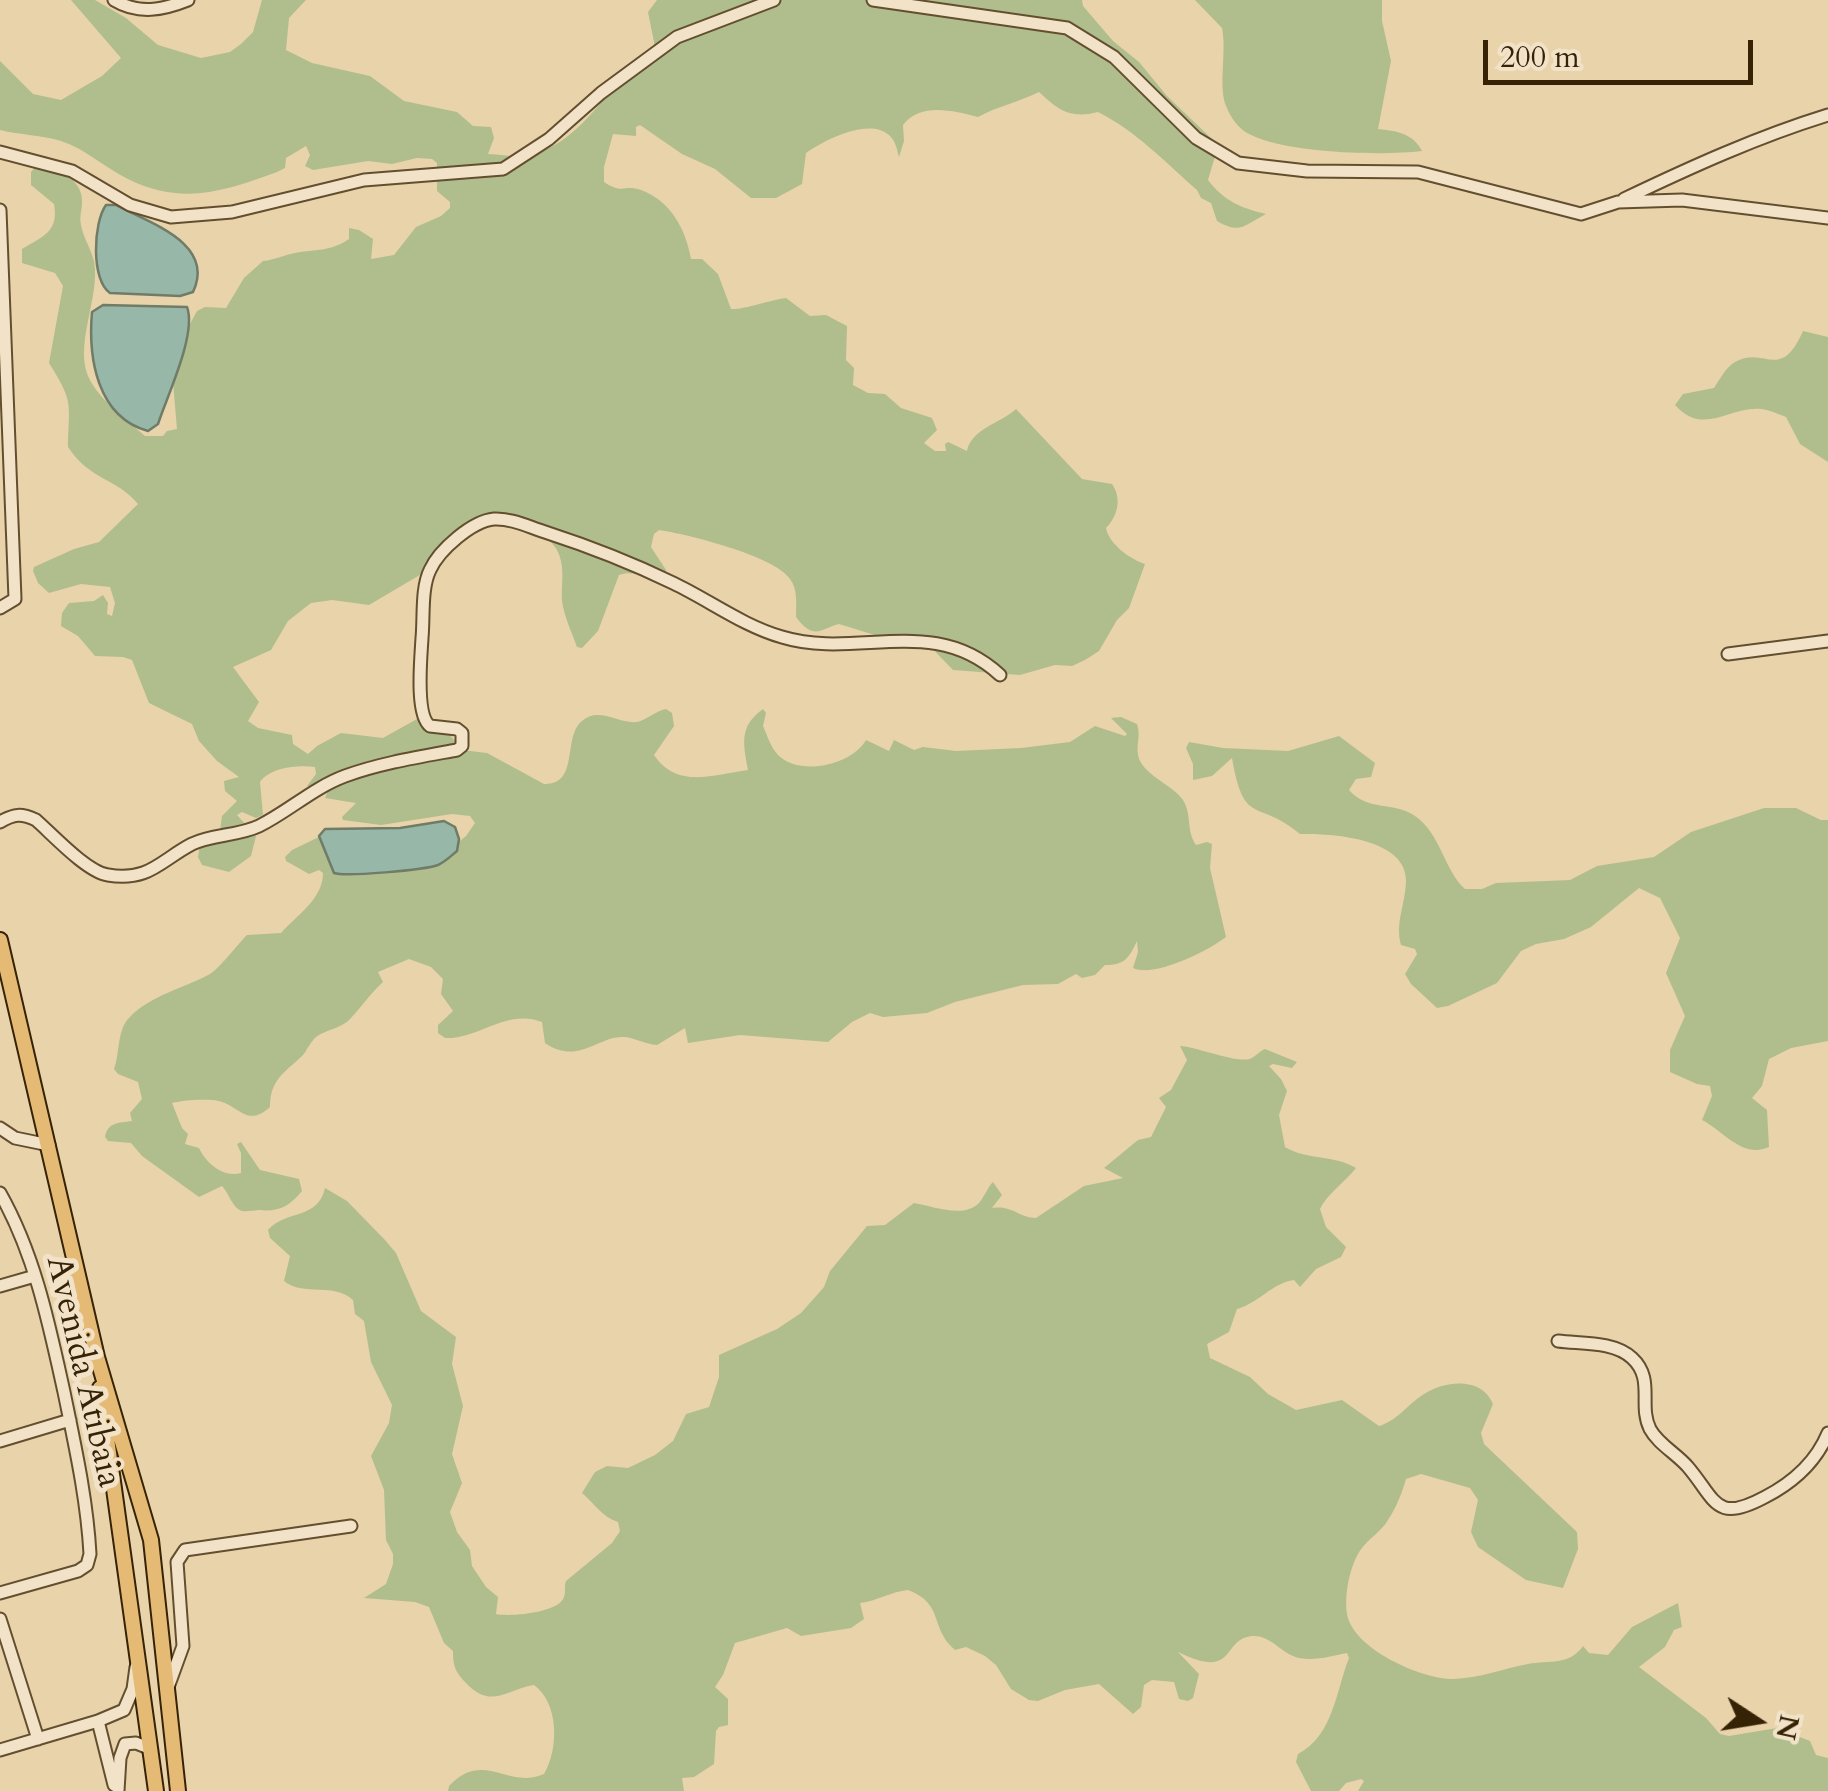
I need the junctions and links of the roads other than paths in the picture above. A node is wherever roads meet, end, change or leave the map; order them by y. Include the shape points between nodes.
1 (114, 0) edge
2 (774, 0) edge
3 (873, 0) edge
4 (184, 1) edge
5 (1828, 115) edge
6 (0, 152) edge
7 (1618, 202) junction
8 (0, 210) edge
9 (1828, 218) edge
10 (4, 377) edge
11 (0, 608) edge
12 (1828, 641) edge
13 (1728, 654) dead end
14 (1000, 675) dead end
15 (0, 822) edge
16 (0, 940) edge
17 (0, 1128) edge
18 (48, 1145) junction
19 (0, 1193) edge
20 (35, 1276) junction
21 (0, 1286) edge
22 (1558, 1341) dead end
23 (97, 1357) junction
24 (70, 1420) junction
25 (1828, 1433) edge
26 (0, 1440) edge
27 (351, 1526) dead end
28 (151, 1540) junction
29 (120, 1543) junction
30 (0, 1594) edge
31 (0, 1619) edge
32 (136, 1662) junction
33 (167, 1690) junction
34 (98, 1721) junction
35 (38, 1739) junction
36 (150, 1749) junction
37 (0, 1750) edge
38 (116, 1791) edge
39 (156, 1791) edge
40 (178, 1791) edge

1 - 4 street via 159,10
2 - 6 street via 677,36 503,169 364,180 232,212 171,217 130,205 72,171
3 - 7 street via 1067,28 1114,56 1196,138 1238,163 1418,172 1580,214
5 - 7 street via 1775,131
7 - 9 street via 1682,200
8 - 10 street
10 - 11 street via 15,599
12 - 13 street
14 - 15 street via 981,657 950,646 777,636 624,562 494,519 469,530 428,578 422,716 430,726 462,733 462,746 342,777 260,826 191,845 140,874 95,871 24,814
16 - 18 main road
17 - 18 street
18 - 23 main road
19 - 20 street, Avenida Atibaia
20 - 21 street
20 - 24 street, Avenida Atibaia
22 - 25 street via 1611,1347 1634,1359 1643,1370 1652,1432 1710,1501 1729,1510 1782,1489
23 - 28 main road
23 - 29 main road
24 - 26 street
24 - 30 street, Avenida Atibaia via 90,1548 85,1567
27 - 33 street via 180,1554 183,1646
28 - 29 main road via 135,1533
28 - 33 main road
29 - 32 main road
31 - 35 street
32 - 34 street via 124,1710
32 - 36 main road
33 - 40 main road
34 - 35 street
34 - 38 street
35 - 37 street
36 - 38 street via 125,1744
36 - 39 main road

